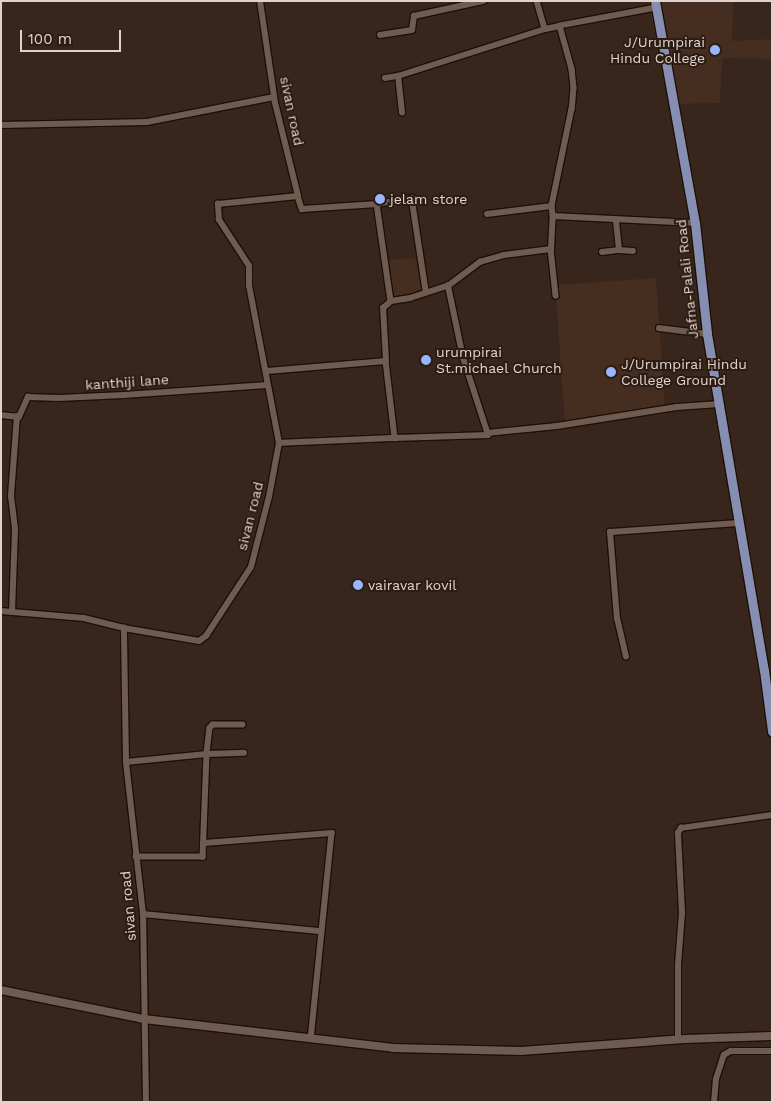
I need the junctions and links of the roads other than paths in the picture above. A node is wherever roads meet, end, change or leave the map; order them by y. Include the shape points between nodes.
1 (260, 1) edge
2 (483, 1) edge
3 (537, 1) edge
4 (656, 5) edge
5 (560, 26) junction
6 (545, 29) junction
7 (380, 35) dead end
8 (398, 76) junction
9 (385, 78) dead end
10 (274, 97) junction
11 (402, 113) dead end
12 (1, 125) edge
13 (298, 196) junction
14 (377, 204) junction
15 (552, 206) junction
16 (487, 214) dead end
17 (553, 216) junction
18 (616, 220) junction
19 (695, 223) junction
20 (551, 249) junction
21 (619, 250) junction
22 (633, 251) dead end
23 (602, 252) dead end
24 (448, 286) junction
25 (426, 291) junction
26 (556, 296) dead end
27 (391, 301) junction
28 (659, 328) dead end
29 (707, 334) junction
30 (386, 361) junction
31 (267, 371) junction
32 (267, 385) junction
33 (718, 404) junction
34 (1, 415) edge
35 (17, 416) junction
36 (488, 433) junction
37 (395, 438) junction
38 (279, 443) junction
39 (739, 522) junction
40 (1, 611) edge
41 (12, 612) junction
42 (124, 628) junction
43 (626, 657) dead end
44 (243, 725) dead end
45 (772, 731) edge
46 (207, 754) junction
47 (244, 754) dead end
48 (126, 762) junction
49 (772, 815) edge
50 (204, 843) junction
51 (136, 857) junction
52 (143, 914) junction
53 (321, 931) junction
54 (1, 990) edge
55 (144, 1019) junction
56 (772, 1036) edge
57 (311, 1039) junction
58 (678, 1039) junction
59 (772, 1051) edge
60 (146, 1102) edge
61 (714, 1102) edge

1 - 10 street, sivan road
2 - 7 street via 414,16 412,30
3 - 6 street
4 - 5 street
4 - 19 main road, Jafna-Palali Road
5 - 6 street
5 - 15 street via 574,88
6 - 8 street
8 - 9 street
8 - 11 street
10 - 12 street via 147,122
10 - 13 street, sivan road
13 - 14 street via 302,209
13 - 31 street, sivan road via 218,204 219,220 249,266 248,286
14 - 25 street via 412,198
14 - 27 street
15 - 16 street
15 - 17 street
17 - 18 street
17 - 20 street
18 - 19 street
18 - 21 street
19 - 29 main road, Jafna-Palali Road
20 - 24 street via 504,255 480,262
20 - 26 street
21 - 22 street
21 - 23 street
24 - 25 street
24 - 36 street via 463,358
25 - 27 street
27 - 30 street via 383,308
28 - 29 street
29 - 33 main road, Jafna-Palali Road
30 - 31 street
30 - 37 street
31 - 32 street, sivan road
32 - 35 street, kanthiji lane via 115,396 28,397
32 - 38 street, sivan road
33 - 36 street
33 - 39 main road, Jafna-Palali Road
34 - 35 street
35 - 41 street via 11,496 15,529
36 - 37 street
37 - 38 street
38 - 42 street, sivan road via 251,567 206,636 199,641
39 - 43 street via 610,532 617,620
39 - 45 main road, Jafna-Palali Road
40 - 41 street
41 - 42 street via 84,618
42 - 48 street, sivan road
44 - 46 street via 213,725
46 - 47 street
46 - 48 street
46 - 50 street
48 - 51 street, sivan road
49 - 58 street via 681,828 678,833 682,913
50 - 51 street via 204,857 200,858
50 - 53 street via 332,834
51 - 52 street, sivan road
52 - 53 street
52 - 55 street, sivan road
53 - 57 street
54 - 55 street
55 - 57 street
55 - 60 street, sivan road
56 - 58 street
57 - 58 street via 393,1048 517,1050
59 - 61 street via 731,1051 724,1055 716,1079

